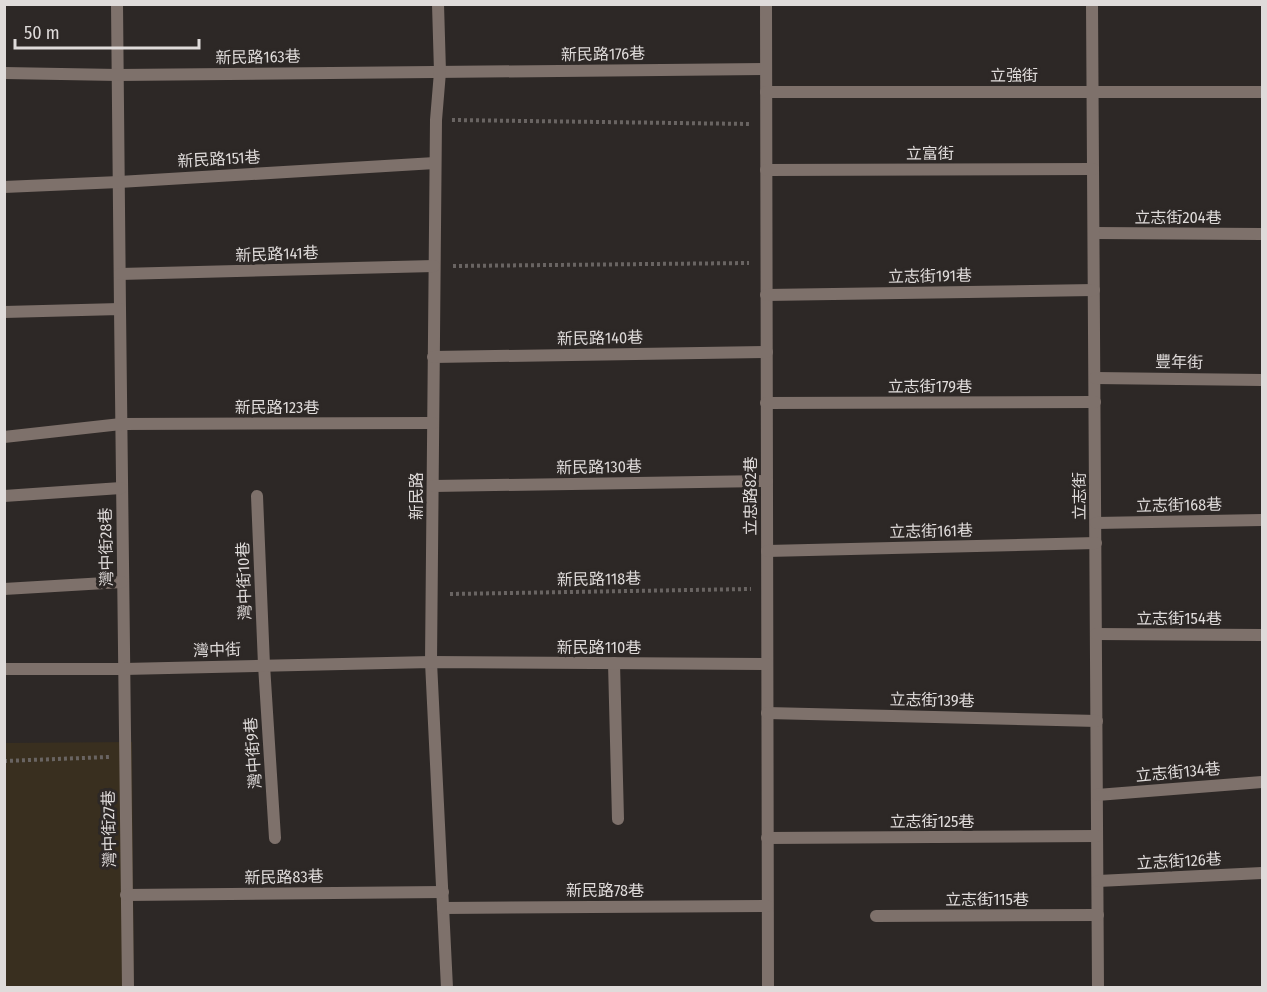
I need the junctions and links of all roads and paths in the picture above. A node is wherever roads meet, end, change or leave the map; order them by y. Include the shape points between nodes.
1 (117, 4) edge
2 (438, 4) edge
3 (766, 4) edge
4 (1092, 4) edge
5 (766, 69) junction
6 (441, 72) junction
7 (4, 74) edge
8 (118, 75) junction
9 (1093, 91) junction
10 (766, 92) junction
11 (1263, 92) edge
12 (436, 120) junction
13 (766, 124) junction
14 (435, 163) junction
15 (1093, 169) junction
16 (766, 170) junction
17 (118, 182) junction
18 (4, 187) edge
19 (1094, 233) junction
20 (1263, 234) edge
21 (766, 262) junction
22 (434, 266) junction
23 (120, 274) junction
24 (1094, 290) junction
25 (766, 295) junction
26 (120, 309) junction
27 (4, 312) edge
28 (766, 352) junction
29 (434, 357) junction
30 (1095, 378) junction
31 (1263, 380) edge
32 (1095, 402) junction
33 (766, 403) junction
34 (121, 423) junction
35 (433, 423) junction
36 (4, 437) edge
37 (767, 481) junction
38 (433, 486) junction
39 (122, 488) junction
40 (4, 496) edge
41 (257, 496) dead end
42 (1263, 520) edge
43 (1096, 523) junction
44 (1096, 543) junction
45 (767, 551) junction
46 (122, 582) junction
47 (4, 589) edge
48 (767, 589) junction
49 (432, 594) junction
50 (1096, 634) junction
51 (1263, 635) edge
52 (431, 662) junction
53 (614, 663) junction
54 (767, 664) junction
55 (264, 665) junction
56 (4, 669) edge
57 (124, 669) junction
58 (767, 712) junction
59 (1096, 721) junction
60 (124, 756) junction
61 (4, 761) edge
62 (1263, 782) edge
63 (1097, 795) junction
64 (618, 819) dead end
65 (1097, 836) junction
66 (275, 838) dead end
67 (767, 838) junction
68 (1263, 873) edge
69 (1098, 881) junction
70 (443, 892) junction
71 (126, 895) junction
72 (767, 906) junction
73 (443, 908) junction
74 (1098, 915) junction
75 (876, 916) dead end
76 (128, 987) edge
77 (447, 987) edge
78 (768, 987) edge
79 (1098, 987) edge

1 - 8 street, 灣中街28巷
2 - 6 street, 新民路
3 - 5 street, 立忠路82巷
4 - 9 street, 立志街
5 - 6 street, 新民路176巷
5 - 10 street, 立忠路82巷
6 - 8 street, 新民路163巷
6 - 12 street, 新民路
7 - 8 street, 新民路163巷
8 - 17 street, 灣中街28巷
9 - 10 street, 立強街
9 - 11 street, 立強街
9 - 15 street, 立志街
10 - 13 street, 立忠路82巷
12 - 13 path
12 - 14 street, 新民路
13 - 16 street, 立忠路82巷
14 - 17 street, 新民路151巷
14 - 22 street, 新民路
15 - 16 street, 立富街
15 - 19 street, 立志街
16 - 21 street, 立忠路82巷
17 - 18 street, 新民路151巷
17 - 23 street, 灣中街28巷
19 - 20 street, 立志街204巷
19 - 24 street, 立志街
21 - 22 path
21 - 25 street, 立忠路82巷
22 - 23 street, 新民路141巷
22 - 29 street, 新民路
23 - 26 street, 灣中街28巷
24 - 25 street, 立志街191巷
24 - 30 street, 立志街
25 - 28 street, 立忠路82巷
26 - 27 street
26 - 34 street, 灣中街28巷
28 - 29 street, 新民路140巷
28 - 33 street, 立忠路82巷
29 - 35 street, 新民路
30 - 31 street, 豐年街
30 - 32 street, 立志街
32 - 33 street, 立志街179巷
32 - 43 street, 立志街
33 - 37 street, 立忠路82巷
34 - 35 street, 新民路123巷
34 - 36 street, 新民路123巷
34 - 39 street, 灣中街28巷
35 - 38 street, 新民路
37 - 38 street, 新民路130巷
37 - 45 street, 立忠路82巷
38 - 49 street, 新民路
39 - 40 street
39 - 46 street, 灣中街28巷
41 - 55 street, 灣中街10巷
42 - 43 street, 立志街168巷
43 - 44 street, 立志街
44 - 45 street, 立志街161巷
44 - 50 street, 立志街
45 - 48 street, 立忠路82巷
46 - 47 street
46 - 57 street, 灣中街28巷
48 - 49 path, 新民路118巷
48 - 54 street, 立忠路82巷
49 - 52 street, 新民路
50 - 51 street, 立志街154巷
50 - 59 street, 立志街
52 - 53 street, 新民路110巷
52 - 55 street, 灣中街
52 - 70 street, 新民路
53 - 54 street, 新民路110巷
53 - 64 street
54 - 58 street, 立忠路82巷
55 - 57 street, 灣中街
55 - 66 street, 灣中街9巷
56 - 57 street, 灣中街
57 - 60 street, 灣中街27巷
58 - 59 street, 立志街139巷
58 - 67 street, 立忠路82巷
59 - 63 street, 立志街
60 - 61 path
60 - 71 street, 灣中街27巷
62 - 63 street, 立志街134巷
63 - 65 street, 立志街
65 - 67 street, 立志街125巷
65 - 69 street, 立志街
67 - 72 street, 立忠路82巷
68 - 69 street, 立志街126巷
69 - 74 street, 立志街
70 - 71 street, 新民路83巷
70 - 73 street, 新民路
71 - 76 street, 灣中街27巷
72 - 73 street, 新民路78巷
72 - 78 street, 立忠路82巷
73 - 77 street, 新民路
74 - 75 street, 立志街115巷
74 - 79 street, 立志街

